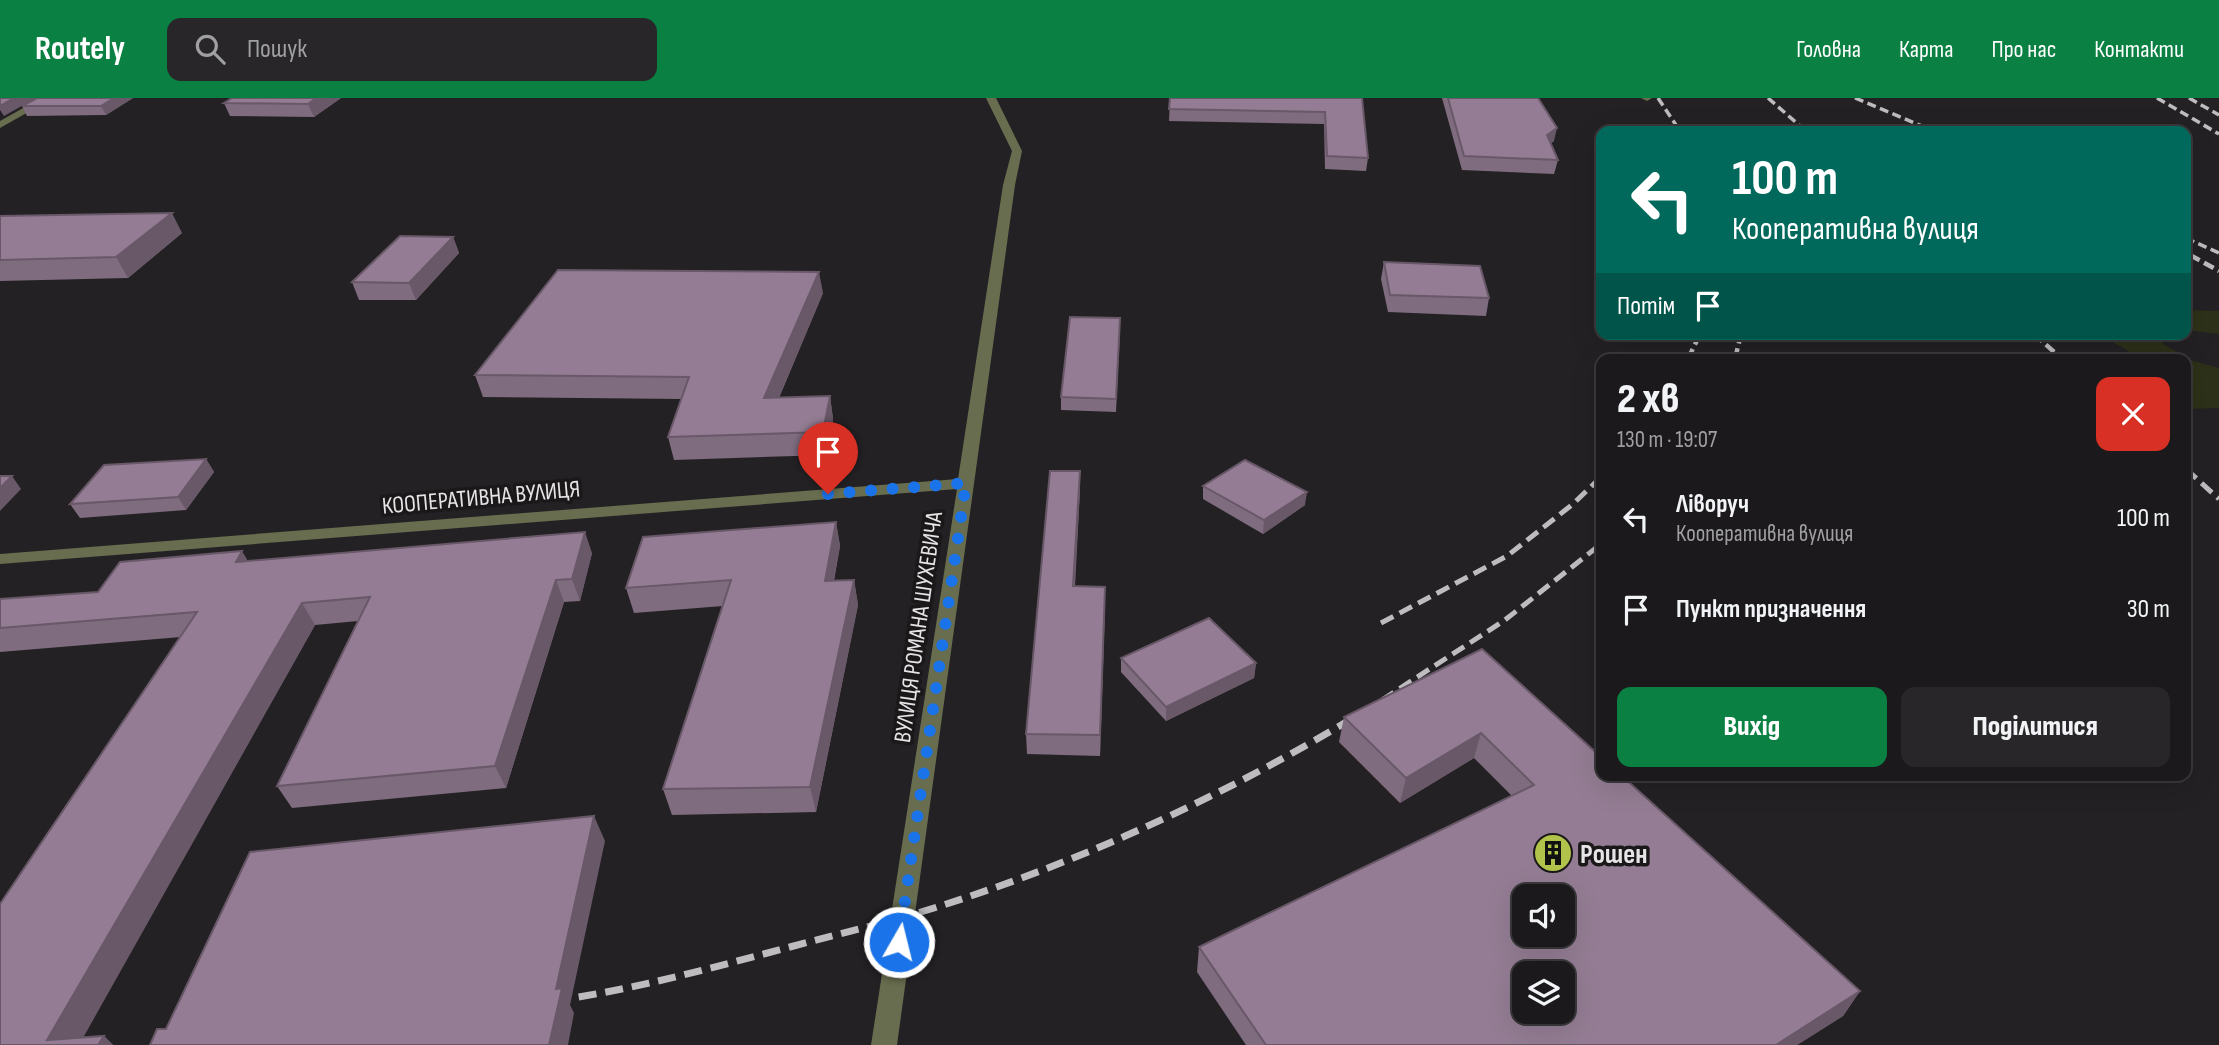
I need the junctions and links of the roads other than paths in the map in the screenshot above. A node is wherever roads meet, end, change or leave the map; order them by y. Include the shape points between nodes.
1 (48, 98) edge
2 (991, 98) edge
3 (0, 125) edge
4 (966, 483) junction
5 (0, 559) edge
6 (884, 1045) edge

1 - 3 street
2 - 4 street, ВУЛИЦЯ РОМАНА ШУХЕВИЧА via 1017,151
4 - 5 street, КООПЕРАТИВНА ВУЛИЦЯ
4 - 6 street, ВУЛИЦЯ РОМАНА ШУХЕВИЧА

